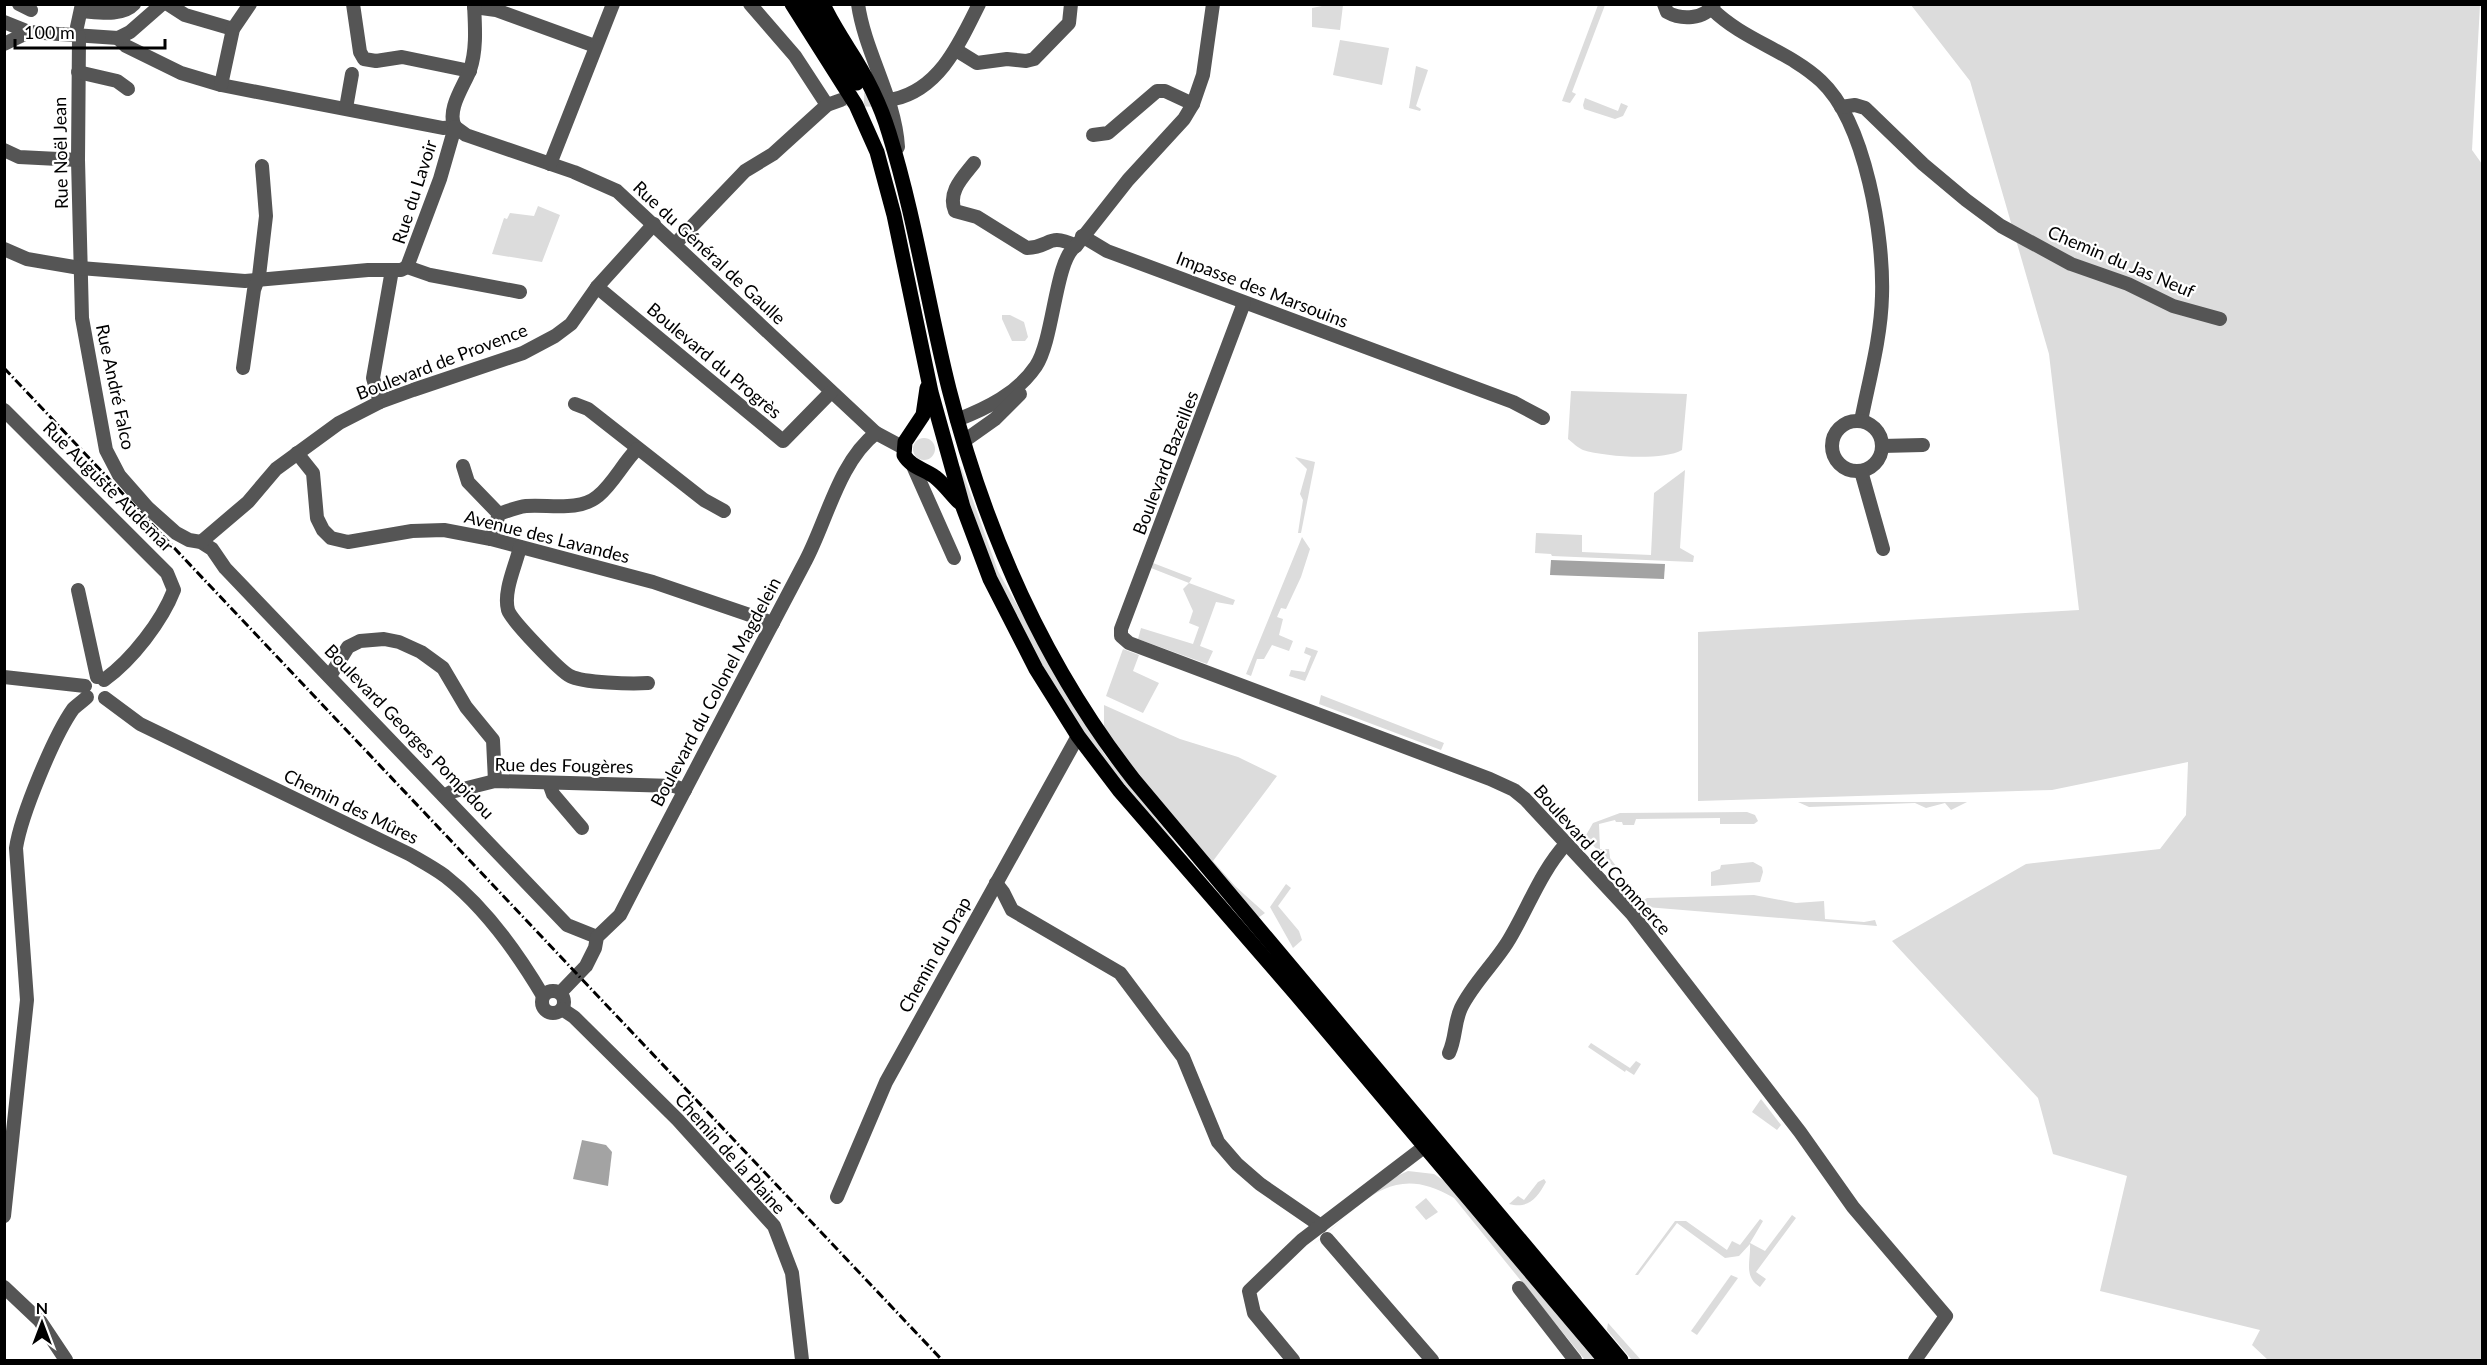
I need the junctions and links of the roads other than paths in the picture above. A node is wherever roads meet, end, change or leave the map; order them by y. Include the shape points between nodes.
1 (134, 4) edge
2 (162, 4) edge
3 (168, 4) edge
4 (250, 4) edge
5 (353, 4) edge
6 (613, 4) edge
7 (750, 4) edge
8 (792, 4) edge
9 (807, 4) edge
10 (823, 4) edge
11 (858, 4) edge
12 (979, 4) edge
13 (1071, 4) edge
14 (1213, 4) edge
15 (1664, 4) edge
16 (474, 6) edge
17 (1713, 7) edge
18 (82, 8) edge
19 (4, 22) edge
20 (233, 29) junction
21 (29, 32) junction
22 (78, 32) junction
23 (118, 38) junction
24 (4, 44) edge
25 (596, 46) junction
26 (956, 50) junction
27 (470, 71) junction
28 (78, 72) junction
29 (352, 74) dead end
30 (221, 85) junction
31 (128, 89) dead end
32 (894, 99) tunnel mouth
33 (1193, 104) junction
34 (1842, 107) junction
35 (346, 108) junction
36 (455, 127) junction
37 (1093, 135) dead end
38 (4, 150) edge
39 (78, 160) junction
40 (974, 163) dead end
41 (550, 164) junction
42 (262, 166) dead end
43 (899, 173) junction
44 (654, 224) junction
45 (1079, 241) junction
46 (675, 244) junction
47 (4, 249) edge
48 (407, 267) junction
49 (80, 268) junction
50 (392, 270) junction
51 (257, 281) junction
52 (597, 287) junction
53 (520, 292) dead end
54 (1244, 303) junction
55 (2220, 319) dead end
56 (243, 368) dead end
57 (928, 378) junction
58 (831, 392) junction
59 (380, 402) junction
60 (575, 404) dead end
61 (4, 410) edge
62 (1543, 418) dead end
63 (957, 420) junction
64 (1861, 422) junction
65 (940, 426) junction
66 (876, 433) junction
67 (964, 441) junction
68 (906, 442) junction
69 (1923, 445) dead end
70 (1882, 446) junction
71 (637, 449) junction
72 (946, 452) junction
73 (297, 453) junction
74 (463, 466) dead end
75 (916, 466) junction
76 (1861, 471) junction
77 (963, 507) junction
78 (724, 511) dead end
79 (499, 514) junction
80 (491, 539) junction
81 (201, 542) junction
82 (520, 547) junction
83 (1883, 549) dead end
84 (954, 558) dead end
85 (78, 590) dead end
86 (772, 623) junction
87 (1121, 636) joint
88 (330, 676) junction
89 (4, 677) edge
90 (101, 678) junction
91 (648, 683) dead end
92 (86, 691) junction
93 (105, 698) junction
94 (1078, 736) junction
95 (495, 781) junction
96 (549, 783) junction
97 (685, 790) junction
98 (444, 796) junction
99 (582, 828) dead end
100 (1566, 844) junction
101 (996, 884) junction
102 (597, 937) junction
103 (564, 988) junction
104 (543, 996) junction
105 (562, 1009) junction
106 (1449, 1053) dead end
107 (1424, 1147) junction
108 (837, 1197) dead end
109 (4, 1216) edge
110 (1324, 1232) junction
111 (4, 1287) edge
112 (1518, 1288) dead end
113 (66, 1360) edge
114 (802, 1360) edge
115 (1293, 1360) edge
116 (1432, 1360) edge
117 (1575, 1360) edge
118 (1605, 1360) edge
119 (1621, 1360) edge
120 (1915, 1360) edge

1 - 18 street via 119,12
2 - 23 street
3 - 20 street via 185,15
4 - 20 street
5 - 27 street via 364,59 402,57
6 - 25 street
7 - 46 street via 834,102 773,154 745,171
8 - 57 main road via 856,105 878,152
9 - 43 main road via 863,92
10 - 43 main road via 881,110
11 - 43 street via 894,122
12 - 26 street
13 - 26 street via 1069,23 1034,59 977,63
14 - 33 street via 1203,75
15 - 17 street via 1667,12 1679,18
16 - 25 street via 496,10
16 - 27 street, Rue du Lavoir
17 - 34 street via 1735,28 1823,82
18 - 22 street, Rue Noël Jean
19 - 21 street
20 - 30 street
21 - 22 street
21 - 24 street
22 - 23 street
22 - 28 street, Rue Noël Jean
23 - 30 street, Rue du Général de Gaulle via 126,46 181,73
25 - 41 street
26 - 32 street via 917,90
27 - 36 street, Rue du Lavoir via 453,110
28 - 31 street via 117,81
28 - 39 street, Rue Noël Jean
29 - 35 street
30 - 35 street, Rue du Général de Gaulle
33 - 37 street via 1165,90 1156,91 1108,133
33 - 45 street
34 - 55 street, Chemin du Jas Neuf via 1865,108 1966,200 2045,251 2174,306
34 - 64 street via 1855,132 1864,166 1881,256 1879,329
35 - 36 street, Rue du Général de Gaulle via 443,128
36 - 41 street, Rue du Général de Gaulle via 466,135
36 - 48 street, Rue du Lavoir
38 - 39 street via 19,157
39 - 49 street, Rue Noël Jean
40 - 45 street, Impasse des Marsouins via 954,189 955,211 977,217 1027,248 1054,238
41 - 44 street, Rue du Général de Gaulle via 617,191
42 - 51 street via 266,216
43 - 63 main road
44 - 46 street, Rue du Général de Gaulle
44 - 52 street, Boulevard de Provence
45 - 54 street, Impasse des Marsouins
45 - 63 street via 1070,249 1064,264 1047,341 1035,367 1006,396
45 - 67 street via 1042,367 994,419
46 - 58 street, Rue du Général de Gaulle
47 - 49 street via 27,259
48 - 50 street
48 - 53 street
49 - 51 street
49 - 81 street, Rue André Falco via 82,318 106,450 119,475 148,508 176,533
50 - 51 street
50 - 59 street via 373,378
51 - 56 street
52 - 58 street, Boulevard du Progrès via 783,441
52 - 59 street, Boulevard de Provence via 571,324 523,353
54 - 62 street, Impasse des Marsouins via 1513,402
54 - 87 street, Boulevard Bazeilles
57 - 65 main road
57 - 68 main road via 923,415
58 - 66 street, Rue du Général de Gaulle
59 - 73 street, Boulevard de Provence via 339,423
60 - 71 street via 588,409
61 - 90 street, Rue Auguste Audemar via 167,573 174,590 153,628
63 - 65 main road
63 - 67 main road
64 - 70 street via 1875,428
64 - 76 street via 1838,430 1832,447 1845,468
65 - 68 main road
65 - 72 main road
66 - 68 street, Rue du Général de Gaulle
66 - 86 street, Boulevard du Colonel Magdelein via 839,484
67 - 72 main road
67 - 119 main road via 992,526 1021,596 1097,731
68 - 75 main road via 904,455
69 - 70 street
70 - 76 street via 1875,464
71 - 78 street
71 - 79 street via 599,495 588,502 575,506 522,506
72 - 75 main road via 934,462
72 - 77 main road
73 - 80 street, Avenue des Lavandes via 313,473 317,518 331,538 348,542 444,530
73 - 81 street, Boulevard de Provence
74 - 79 street via 468,482
75 - 77 main road via 939,481
75 - 84 street
76 - 83 street
77 - 94 main road via 1002,605
79 - 80 street
80 - 82 street, Avenue des Lavandes
81 - 88 street, Boulevard Georges Pompidou via 212,549
82 - 86 street, Avenue des Lavandes via 653,582
82 - 91 street via 507,598 514,622 571,677 624,685
85 - 90 street
86 - 97 street, Boulevard du Colonel Magdelein
87 - 100 street, Boulevard du Commerce via 1140,647 1497,782 1525,798
88 - 95 street via 348,647 360,641 384,639 421,652 443,669 466,707 493,740
88 - 98 street, Boulevard Georges Pompidou
89 - 92 street
90 - 92 street via 89,679
90 - 93 street via 108,685
92 - 93 street via 96,701
92 - 109 street via 50,753 18,833 27,1000
93 - 104 street, Chemin des Mûres via 140,724 409,854 445,876 518,954
94 - 101 street, Chemin du Drap
94 - 107 main road via 1119,790
95 - 96 street, Rue des Fougères
95 - 98 street, Rue des Fougères
96 - 97 street, Rue des Fougères via 674,786
96 - 99 street via 553,794
97 - 102 street, Boulevard du Colonel Magdelein via 620,915
98 - 102 street, Boulevard Georges Pompidou via 567,925
100 - 106 street via 1551,860 1505,946 1463,1003
100 - 120 street, Boulevard du Commerce via 1632,914 1853,1207 1946,1316
101 - 108 street, Chemin du Drap via 886,1082
101 - 110 street via 1012,910 1120,973 1183,1057 1218,1142 1252,1177
102 - 103 street, Boulevard du Colonel Magdelein via 586,966
103 - 104 street
103 - 105 street
104 - 105 street via 546,1011 554,1014
105 - 114 street, Chemin de la Plaine via 678,1120 774,1226 792,1272
107 - 110 street
107 - 118 main road
110 - 115 street via 1302,1240 1249,1291 1254,1313
110 - 116 street
111 - 113 street via 40,1321
112 - 117 street

